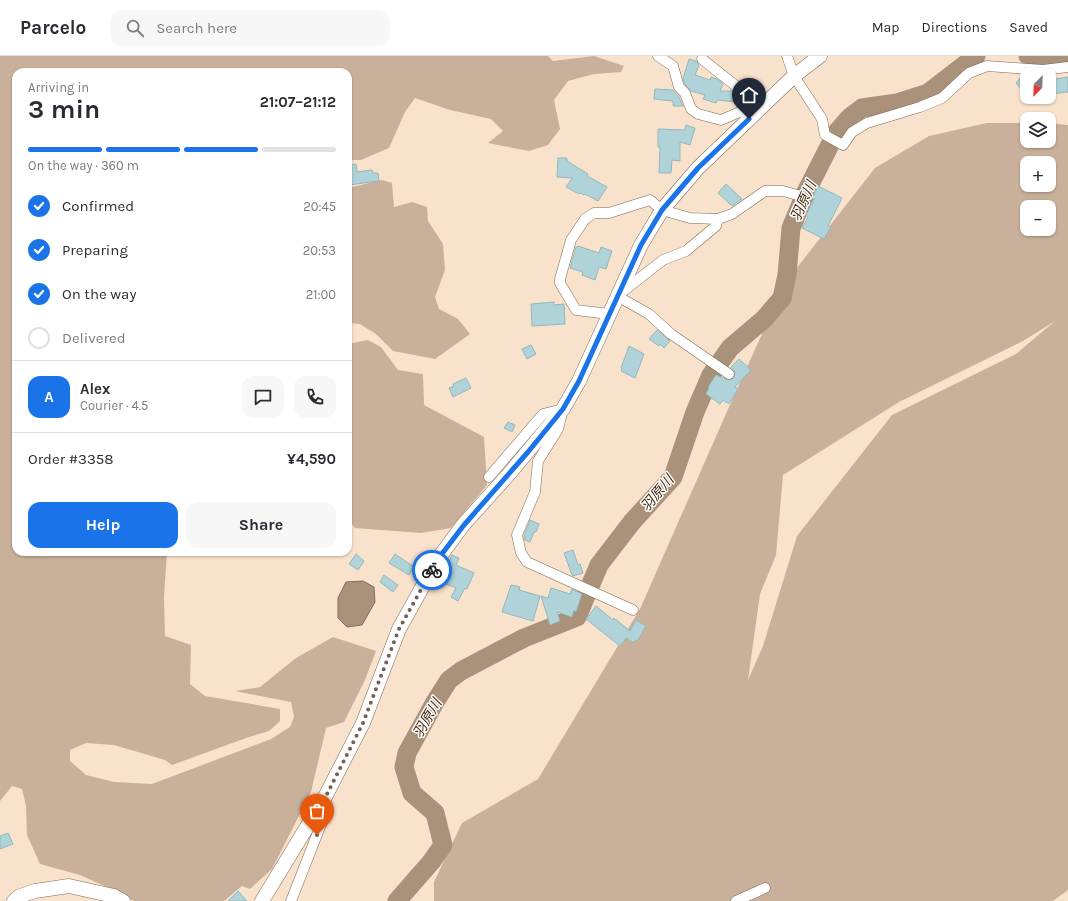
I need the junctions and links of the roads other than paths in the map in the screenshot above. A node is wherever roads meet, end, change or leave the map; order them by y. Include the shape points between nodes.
1 (658, 56) edge
2 (787, 56) edge
3 (820, 56) edge
4 (702, 59) dead end
5 (1068, 67) edge
6 (794, 76) junction
7 (759, 110) junction
8 (801, 196) dead end
9 (662, 210) junction
10 (718, 219) junction
11 (617, 296) junction
12 (609, 314) junction
13 (729, 374) dead end
14 (563, 409) junction
15 (489, 477) dead end
16 (633, 610) dead end
17 (324, 800) junction
18 (765, 888) dead end
19 (14, 901) edge
20 (123, 901) edge
21 (262, 901) edge
22 (291, 901) edge
23 (736, 901) edge

1 - 7 street via 673,66 679,87 685,93 691,109 698,114 721,120 749,108
2 - 6 street
3 - 6 main road
4 - 7 street via 756,102
5 - 6 street via 1043,70 987,66 969,73 942,98 867,123 852,132 843,145 824,135 822,119
6 - 7 main road
7 - 9 main road via 698,168
8 - 10 street via 783,190 765,191 732,214
9 - 10 street via 690,218
9 - 11 main road via 641,245
9 - 12 street via 650,200 609,213 594,213 585,219 571,240 560,283 576,310
10 - 11 street via 716,226 686,251 664,260
11 - 12 main road
11 - 13 street via 649,314 671,334
12 - 14 main road via 579,381
14 - 15 street via 542,414
14 - 16 street via 558,429 538,461 535,492 517,535 521,553 527,562
14 - 17 main road via 438,559 399,629 363,723
17 - 21 main road
17 - 22 street via 322,822
18 - 23 street
19 - 20 main road via 35,890 69,886 114,896

